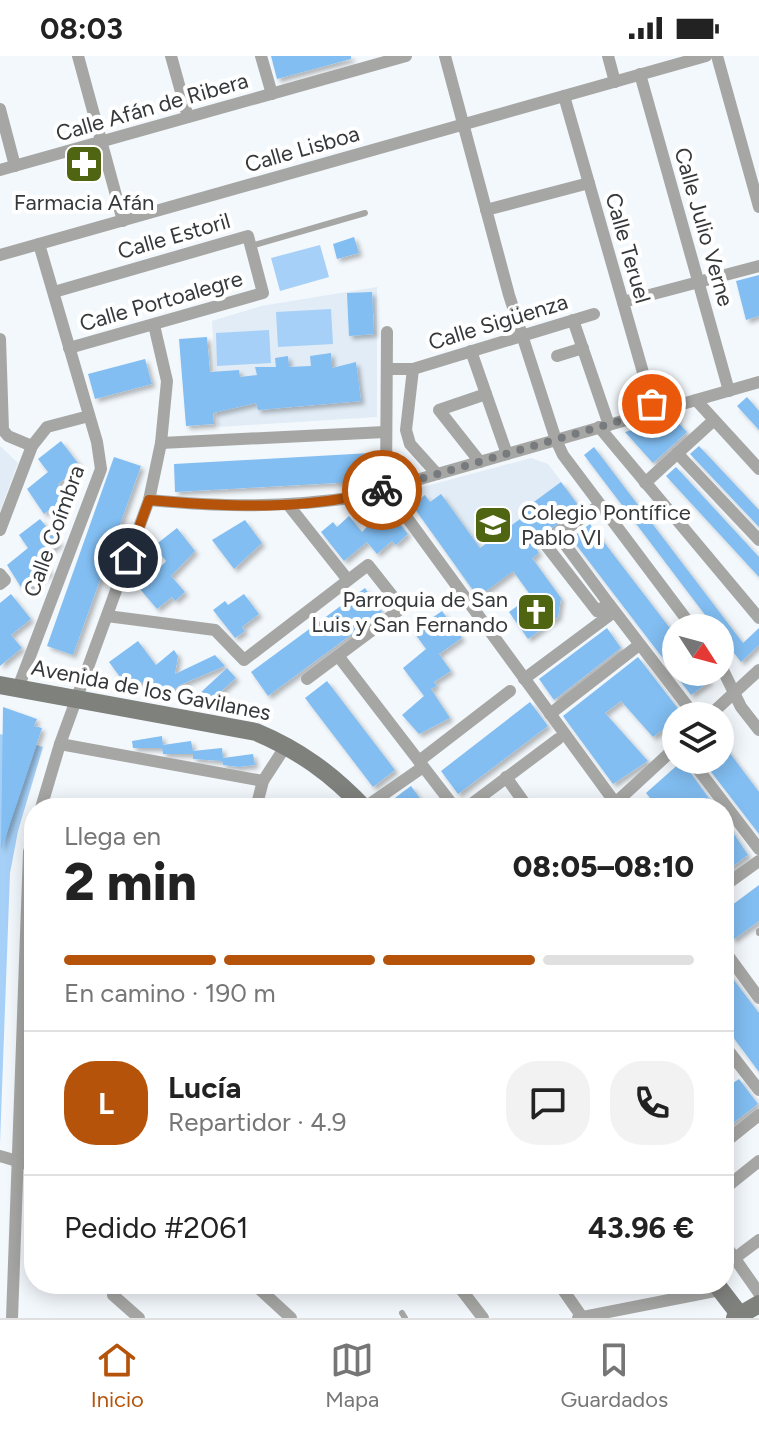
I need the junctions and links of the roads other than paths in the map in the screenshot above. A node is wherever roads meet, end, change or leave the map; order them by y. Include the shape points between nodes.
1 (78, 56) edge
2 (171, 56) edge
3 (261, 56) edge
4 (350, 56) edge
5 (406, 56) edge
6 (445, 56) edge
7 (608, 56) edge
8 (706, 56) edge
9 (717, 56) edge
10 (354, 71) junction
11 (640, 74) junction
12 (615, 82) junction
13 (272, 94) junction
14 (564, 96) junction
15 (0, 109) edge
16 (188, 117) junction
17 (464, 124) junction
18 (101, 142) junction
19 (15, 166) junction
20 (0, 170) edge
21 (589, 183) junction
22 (759, 207) edge
23 (486, 210) junction
24 (365, 213) dead end
25 (123, 221) junction
26 (39, 244) junction
27 (251, 246) junction
28 (0, 255) edge
29 (759, 266) edge
30 (699, 282) junction
31 (54, 292) junction
32 (263, 293) joint
33 (623, 302) junction
34 (594, 314) dead end
35 (573, 320) junction
36 (154, 325) junction
37 (387, 332) dead end
38 (522, 336) junction
39 (1, 346) edge
40 (69, 348) junction
41 (583, 348) junction
42 (471, 351) junction
43 (557, 356) dead end
44 (387, 369) junction
45 (413, 369) junction
46 (758, 384) edge
47 (729, 391) junction
48 (486, 394) junction
49 (696, 400) junction
50 (654, 411) junction
51 (89, 416) junction
52 (714, 420) junction
53 (604, 426) junction
54 (385, 432) junction
55 (556, 440) junction
56 (161, 443) junction
57 (32, 446) junction
58 (677, 453) junction
59 (507, 454) junction
60 (480, 462) junction
61 (759, 469) edge
62 (437, 474) junction
63 (645, 483) junction
64 (386, 489) junction
65 (149, 500) junction
66 (600, 505) junction
67 (290, 507) junction
68 (1, 533) edge
69 (759, 540) edge
70 (0, 574) edge
71 (348, 580) junction
72 (0, 584) edge
73 (611, 608) junction
74 (682, 614) edge
75 (107, 616) junction
76 (759, 618) edge
77 (639, 645) junction
78 (339, 657) junction
79 (759, 670) edge
80 (307, 679) dead end
81 (524, 679) junction
82 (732, 686) edge
83 (9, 687) edge
84 (510, 691) dead end
85 (735, 692) junction
86 (76, 701) junction
87 (684, 702) edge
88 (724, 702) edge
89 (550, 714) junction
90 (757, 723) edge
91 (558, 739) dead end
92 (60, 744) junction
93 (287, 744) junction
94 (662, 761) edge
95 (421, 764) junction
96 (701, 774) edge
97 (506, 777) junction
98 (263, 781) junction
99 (44, 798) edge
100 (259, 798) edge
101 (355, 798) edge
102 (377, 798) edge
103 (447, 798) edge
104 (479, 798) edge
105 (521, 798) edge
106 (609, 798) edge
107 (623, 798) edge
108 (718, 798) edge
109 (734, 819) edge
110 (759, 849) edge
111 (759, 861) edge
112 (734, 879) edge
113 (734, 964) edge
114 (759, 998) edge
115 (734, 1058) edge
116 (24, 1059) edge
117 (736, 1060) joint
118 (759, 1090) edge
119 (759, 1115) edge
120 (734, 1135) edge
121 (0, 1156) edge
122 (18, 1161) junction
123 (759, 1161) edge
124 (24, 1163) edge
125 (734, 1181) edge
126 (759, 1240) edge
127 (735, 1258) joint
128 (759, 1293) edge
129 (113, 1294) edge
130 (265, 1294) edge
131 (465, 1294) edge
132 (565, 1294) edge
133 (687, 1294) edge
134 (723, 1294) edge
135 (759, 1304) edge
136 (737, 1316) edge
137 (12, 1318) edge
138 (139, 1318) edge
139 (291, 1318) edge
140 (483, 1318) edge
141 (580, 1318) edge

1 - 18 street
2 - 16 street
3 - 13 street
4 - 10 street
5 - 10 street, Calle Afán de Ribera
6 - 17 street
7 - 12 street
8 - 11 street, Calle Lisboa
9 - 22 street
10 - 13 street, Calle Afán de Ribera
11 - 12 street, Calle Lisboa
11 - 30 street, Calle Julio Verne
12 - 14 street, Calle Lisboa
13 - 16 street, Calle Afán de Ribera
14 - 17 street, Calle Lisboa
14 - 21 street, Calle Teruel
15 - 19 street
16 - 18 street, Calle Afán de Ribera
17 - 23 street
17 - 25 street, Calle Lisboa
18 - 19 street, Calle Afán de Ribera
18 - 25 street
19 - 20 street, Calle Afán de Ribera
21 - 23 street
21 - 33 street, Calle Teruel
23 - 38 street
24 - 27 lane
25 - 26 street, Calle Lisboa
26 - 28 street, Calle Lisboa
26 - 31 street, Calle Coímbra
27 - 31 street, Calle Estoril via 248,236
27 - 32 street, Calle Estoril
29 - 30 street
30 - 33 street
30 - 47 street, Calle Julio Verne
31 - 40 street, Calle Coímbra
32 - 36 street, Calle Portoalegre
33 - 50 street, Calle Teruel
34 - 35 street, Calle Sigüenza
35 - 38 street, Calle Sigüenza
35 - 41 street
36 - 40 street, Calle Portoalegre
36 - 56 street via 167,381
37 - 44 street
38 - 42 street, Calle Sigüenza
38 - 55 street
39 - 57 street via 3,430
40 - 51 street, Calle Coímbra
41 - 43 street
41 - 53 street
42 - 45 street, Calle Sigüenza
42 - 48 street
44 - 45 street, Calle Sigüenza
44 - 54 street
45 - 62 street, Calle Sigüenza via 406,430 410,444
46 - 47 street
47 - 49 street
48 - 59 street
48 - 60 street via 439,410
49 - 50 street
49 - 52 street
50 - 53 street
51 - 57 street via 47,427
51 - 83 street, Calle Coímbra via 101,469
52 - 58 street
52 - 61 street
53 - 55 street
53 - 63 street
54 - 56 street
54 - 64 street
55 - 59 street
55 - 66 street
56 - 65 street
57 - 68 street
58 - 63 street
58 - 69 street
59 - 60 street
60 - 62 street
62 - 64 street
63 - 76 street
64 - 67 street
64 - 81 street
65 - 67 street
65 - 75 street
66 - 73 street via 545,544 597,611
66 - 74 street
67 - 71 street
70 - 72 street via 5,580
71 - 75 street via 244,660 215,630
71 - 78 street via 368,565 402,608
73 - 77 street
73 - 81 street
75 - 86 street
77 - 87 street
77 - 89 street
78 - 80 street
78 - 95 street
79 - 85 street
81 - 89 street
82 - 85 street
83 - 86 street, Avenida de los Gavilanes
84 - 95 street
85 - 88 street
85 - 90 street
86 - 92 street
86 - 93 street, Avenida de los Gavilanes via 256,732
89 - 106 street
91 - 97 street
92 - 98 street
92 - 99 street
93 - 98 street
93 - 101 street, Avenida de los Gavilanes via 332,774
94 - 107 street
95 - 102 street
95 - 103 street
96 - 108 street
97 - 104 street
97 - 105 street
98 - 100 street
109 - 110 street
111 - 112 street
113 - 114 street
115 - 117 street
116 - 122 street
117 - 118 street
119 - 120 street
121 - 122 street
122 - 124 street
122 - 137 street
123 - 125 street
126 - 127 street
127 - 128 street
129 - 138 street
130 - 139 street
131 - 140 street
132 - 141 street
133 - 141 street
134 - 136 street
135 - 136 street

